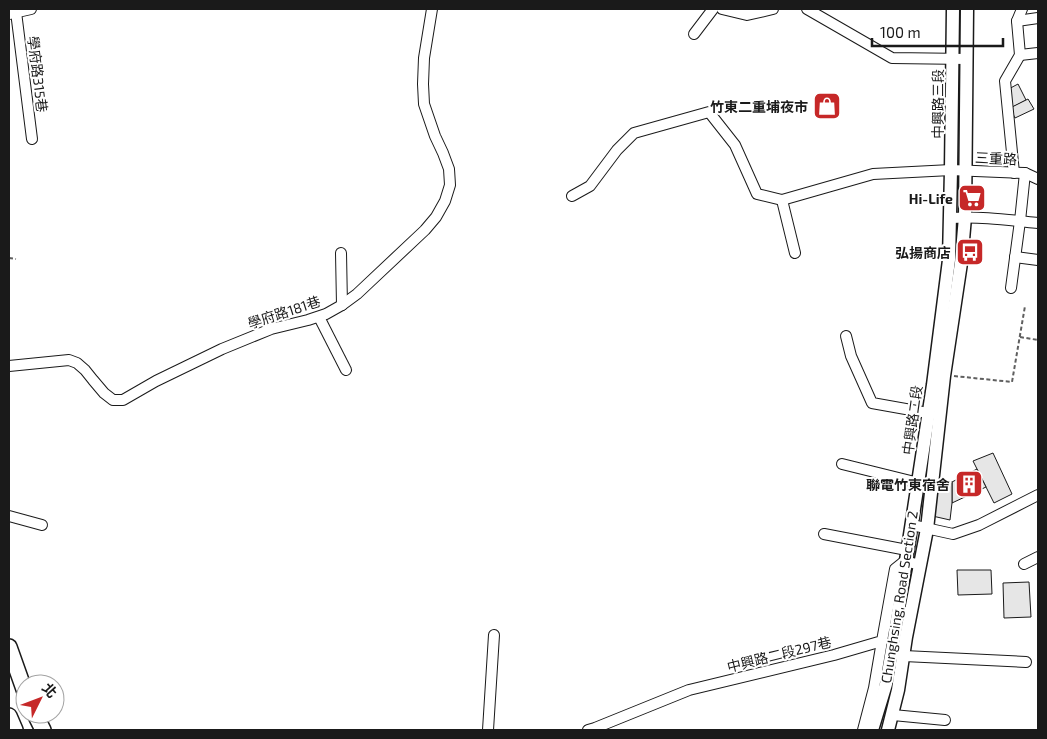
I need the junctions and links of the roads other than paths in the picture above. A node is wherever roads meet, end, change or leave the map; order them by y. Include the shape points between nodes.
1 (31, 9) edge
2 (432, 9) edge
3 (713, 9) edge
4 (722, 9) edge
5 (773, 9) edge
6 (808, 9) edge
7 (953, 9) edge
8 (967, 9) edge
9 (1022, 9) edge
10 (12, 13) edge
11 (1038, 18) edge
12 (1017, 21) junction
13 (694, 34) dead end
14 (1038, 53) edge
15 (1020, 55) junction
16 (952, 58) junction
17 (967, 59) junction
18 (32, 139) dead end
19 (952, 170) junction
20 (965, 170) junction
21 (1014, 173) junction
22 (1025, 173) junction
23 (1038, 179) edge
24 (572, 196) dead end
25 (782, 200) junction
26 (964, 217) junction
27 (950, 218) junction
28 (1020, 221) junction
29 (1038, 223) edge
30 (341, 253) dead end
31 (795, 253) dead end
32 (1015, 257) junction
33 (1038, 260) edge
34 (1011, 288) dead end
35 (342, 305) junction
36 (319, 317) junction
37 (846, 336) dead end
38 (9, 366) edge
39 (346, 370) dead end
40 (939, 375) junction
41 (928, 413) junction
42 (842, 464) dead end
43 (918, 483) junction
44 (931, 486) junction
45 (1038, 495) edge
46 (9, 516) edge
47 (42, 525) dead end
48 (912, 525) junction
49 (927, 528) junction
50 (824, 534) dead end
51 (906, 555) junction
52 (1038, 557) edge
53 (1024, 564) dead end
54 (920, 565) junction
55 (494, 635) dead end
56 (882, 641) junction
57 (9, 647) edge
58 (897, 654) junction
59 (1026, 662) dead end
60 (19, 674) edge
61 (892, 714) junction
62 (9, 716) edge
63 (945, 720) dead end
64 (15, 730) edge
65 (488, 730) edge
66 (588, 730) edge
67 (863, 730) edge
68 (872, 730) edge
69 (888, 730) edge

1 - 10 street
2 - 35 street, 學府路181巷 via 424,58 424,104 449,169 450,185 445,202 425,230
3 - 13 street
4 - 5 street via 747,15
6 - 16 street via 892,58
7 - 16 main road, 中興路三段
8 - 17 main road, Chunghsing, Road Section 2
9 - 12 street
10 - 18 street, 學府路315巷
11 - 12 street
12 - 15 street
14 - 15 street
15 - 21 street via 1006,81
16 - 17 street
16 - 19 main road, 中興路三段
17 - 20 main road, Chunghsing, Road Section 2
19 - 20 street, 三重路
19 - 25 street, 三重路 via 873,174
19 - 27 main road, 中興路二段
20 - 21 street, 三重路
20 - 26 main road, Chunghsing, Road Section 2
21 - 22 street, 三重路
22 - 23 street, 三重路
22 - 28 street
24 - 25 street via 590,186 634,133 709,112 735,145 757,194
25 - 31 street
26 - 27 street
26 - 28 street
26 - 40 main road, Chunghsing, Road Section 2 via 962,263
27 - 40 main road, 中興路二段
28 - 29 street
28 - 32 street
30 - 35 street
32 - 33 street
32 - 34 street
35 - 36 street, 學府路181巷
36 - 38 street, 學府路181巷 via 271,329 222,349 123,400 113,400 104,393 77,362
36 - 39 street
37 - 41 street via 851,356 872,403
40 - 41 main road, 中興路二段
40 - 44 main road, Chunghsing, Road Section 2
41 - 43 main road, 中興路二段
42 - 43 street
43 - 44 street
43 - 48 main road, 中興路二段
44 - 49 main road, Chunghsing, Road Section 2
45 - 49 street via 979,525 953,534
46 - 47 street
48 - 49 street
48 - 51 main road, 中興路二段
49 - 54 main road, Chunghsing, Road Section 2
50 - 51 street
51 - 54 street
51 - 56 street via 895,569
51 - 58 main road, 中興路二段
52 - 53 street
54 - 58 main road, Chunghsing, Road Section 2
55 - 65 street
56 - 66 street, 中興路二段297巷 via 689,690
56 - 67 street
57 - 60 highway
58 - 59 street
58 - 61 main road, Chunghsing, Road Section 2 via 898,690
58 - 68 main road, 中興路二段
61 - 63 street
61 - 69 main road, Chunghsing, Road Section 2
62 - 64 highway

